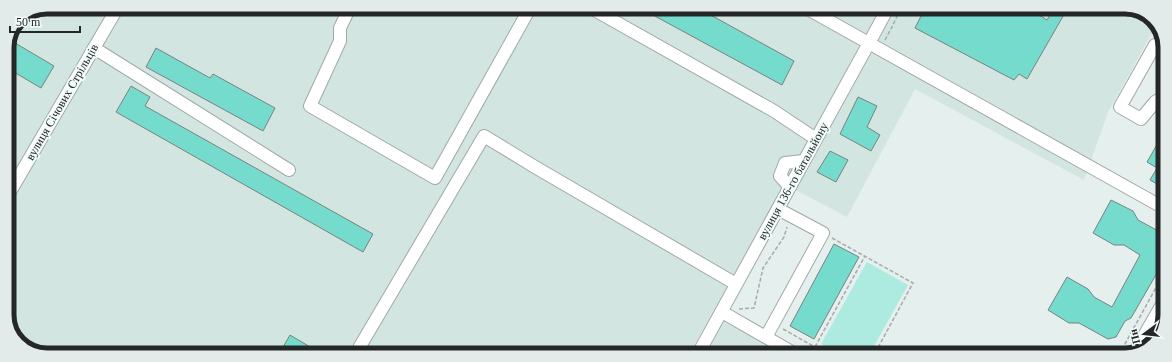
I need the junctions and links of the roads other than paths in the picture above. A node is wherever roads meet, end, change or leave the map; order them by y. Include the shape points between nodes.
1 (114, 14) edge
2 (347, 14) edge
3 (527, 14) edge
4 (602, 14) edge
5 (817, 14) edge
6 (885, 14) edge
7 (869, 43) junction
8 (1158, 47) edge
9 (94, 48) junction
10 (1158, 100) edge
11 (816, 139) junction
12 (289, 170) dead end
13 (14, 185) edge
14 (1158, 205) edge
15 (778, 209) junction
16 (736, 284) junction
17 (722, 312) junction
18 (766, 337) junction
19 (360, 348) edge
20 (701, 348) edge
21 (785, 348) edge

1 - 9 street, вулиця Січових Стрільців
2 - 3 street via 340,28 340,41 310,106 435,178
4 - 11 street via 774,111
5 - 7 street
6 - 7 street, вулиця 136-го батальйону
7 - 11 street, вулиця 136-го батальйону
7 - 14 street
8 - 10 street via 1155,45 1120,107 1141,120
9 - 12 street
9 - 13 street, вулиця Січових Стрільців
11 - 15 street, вулиця 136-го батальйону
15 - 16 street, вулиця 136-го батальйону
15 - 18 street via 823,233
16 - 17 street, вулиця 136-го батальйону
16 - 19 street via 484,136
17 - 18 street
17 - 20 street, вулиця 136-го батальйону
18 - 21 street

